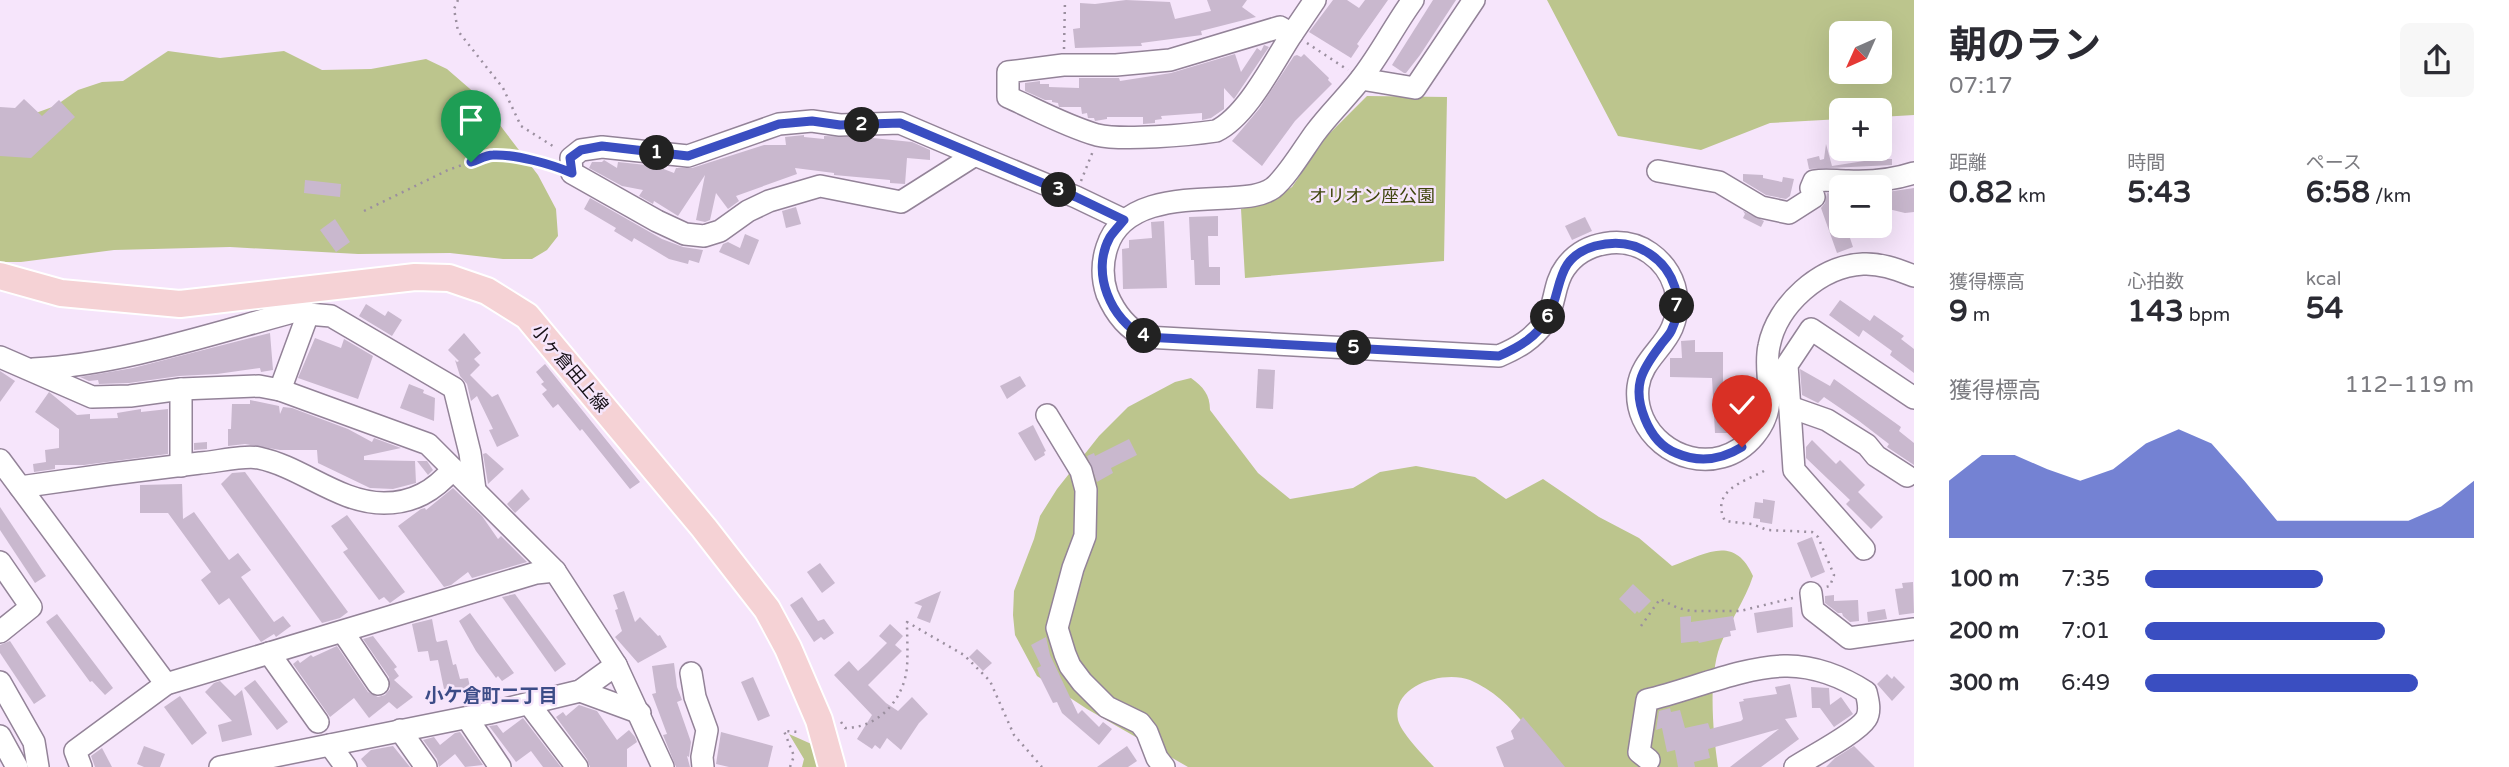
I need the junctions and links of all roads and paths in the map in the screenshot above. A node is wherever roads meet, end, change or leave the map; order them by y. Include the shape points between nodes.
1 (458, 0) edge
2 (1065, 0) edge
3 (1315, 0) edge
4 (1413, 0) edge
5 (1474, 0) edge
6 (1292, 34) junction
7 (1063, 65) junction
8 (1361, 79) junction
9 (1099, 135) junction
10 (975, 155) junction
11 (571, 166) junction
12 (1658, 171) dead end
13 (1914, 173) edge
14 (1076, 197) junction
15 (363, 211) dead end
16 (1124, 220) junction
17 (0, 276) edge
18 (1914, 276) edge
19 (308, 314) junction
20 (0, 357) edge
21 (27, 369) junction
22 (1778, 378) junction
23 (181, 389) junction
24 (280, 390) junction
25 (1914, 398) edge
26 (1790, 407) junction
27 (1047, 415) dead end
28 (0, 460) edge
29 (181, 466) junction
30 (453, 469) junction
31 (1764, 471) dead end
32 (1907, 476) dead end
33 (20, 487) junction
34 (475, 490) junction
35 (1864, 550) dead end
36 (0, 562) edge
37 (555, 572) junction
38 (1811, 593) junction
39 (1641, 626) dead end
40 (1914, 629) edge
41 (0, 632) edge
42 (343, 632) junction
43 (270, 653) junction
44 (616, 665) junction
45 (691, 673) dead end
46 (0, 682) edge
47 (166, 684) junction
48 (379, 684) dead end
49 (580, 691) junction
50 (529, 704) junction
51 (640, 713) junction
52 (467, 718) junction
53 (318, 722) dead end
54 (818, 723) junction
55 (400, 730) junction
56 (0, 736) edge
57 (330, 744) junction
58 (1649, 760) dead end
59 (17, 767) edge
60 (38, 767) edge
61 (80, 767) edge
62 (220, 767) edge
63 (346, 767) edge
64 (426, 767) edge
65 (500, 767) edge
66 (577, 767) edge
67 (663, 767) edge
68 (703, 767) edge
69 (790, 767) edge
70 (832, 767) edge
71 (1042, 767) edge
72 (1164, 767) edge
73 (1795, 767) edge

1 - 11 path via 454,9 458,31 503,88 521,126
2 - 7 path
3 - 6 street
4 - 8 street
5 - 8 street via 1415,88
6 - 7 street via 1280,27 1170,60
6 - 8 path
6 - 9 street via 1240,111 1223,128 1200,133
7 - 9 street via 1008,72 1008,97
8 - 16 street via 1274,187 1247,196 1175,201
9 - 14 path
10 - 11 street via 900,123 812,121 779,124 688,156 602,146 581,150
10 - 11 street via 901,202 820,186 769,201 704,236 685,234 657,221
10 - 14 street
11 - 15 path via 491,155
12 - 13 street via 1719,182 1761,207 1789,213 1814,197 1814,181 1856,182
14 - 16 street
16 - 22 street via 1104,256 1106,292 1118,315 1145,337 1499,356 1519,347 1547,320 1564,268 1578,253 1611,243 1641,247 1661,261 1675,286 1678,304 1672,328 1644,367 1638,388 1641,410 1662,445 1694,459 1730,454 1754,437
17 - 54 main road, 小ヶ倉田上線 via 61,293 180,304 415,277 449,278 487,291 527,316 767,609
18 - 22 street via 1863,264 1817,279 1780,318 1769,344
19 - 21 street via 303,310 289,313 88,363
19 - 24 street
19 - 34 street via 331,316 454,388
20 - 21 street
21 - 23 street via 92,397
22 - 25 street via 1811,329
22 - 26 street
23 - 24 street via 259,386
23 - 29 street
24 - 30 street via 428,444
26 - 32 street via 1827,420
26 - 35 street via 1794,470
27 - 72 street via 1081,471 1086,490 1085,537 1060,610 1057,628 1061,641 1070,666 1107,708 1140,723
28 - 33 street
29 - 30 street via 257,457 352,497 384,503 414,500
29 - 33 street
30 - 34 street
31 - 38 path via 1732,488 1722,499 1721,512 1725,521 1767,530 1812,532 1818,537 1833,575 1830,586
33 - 47 street
34 - 37 street
36 - 41 street via 31,607
37 - 42 street via 545,570
37 - 44 street
38 - 39 path via 1740,611 1691,611 1660,599
38 - 40 street via 1813,610 1849,638
42 - 43 street
42 - 48 street
43 - 47 street
43 - 53 street
44 - 49 street
44 - 51 street
45 - 68 street via 708,730
46 - 60 street via 34,742
47 - 61 street via 75,751
49 - 50 street
49 - 51 street
50 - 52 street
50 - 66 street
51 - 67 street
52 - 55 street
52 - 65 street
54 - 69 path via 784,731 794,756
54 - 70 main road, 小ヶ倉田上線
54 - 71 path via 855,728 876,720 892,706 907,668 907,622 964,655 990,681 1014,735
55 - 57 street
55 - 64 street
56 - 59 street
57 - 62 street
57 - 63 street
58 - 73 street via 1639,752 1647,700 1784,666 1811,668 1866,691 1866,719

